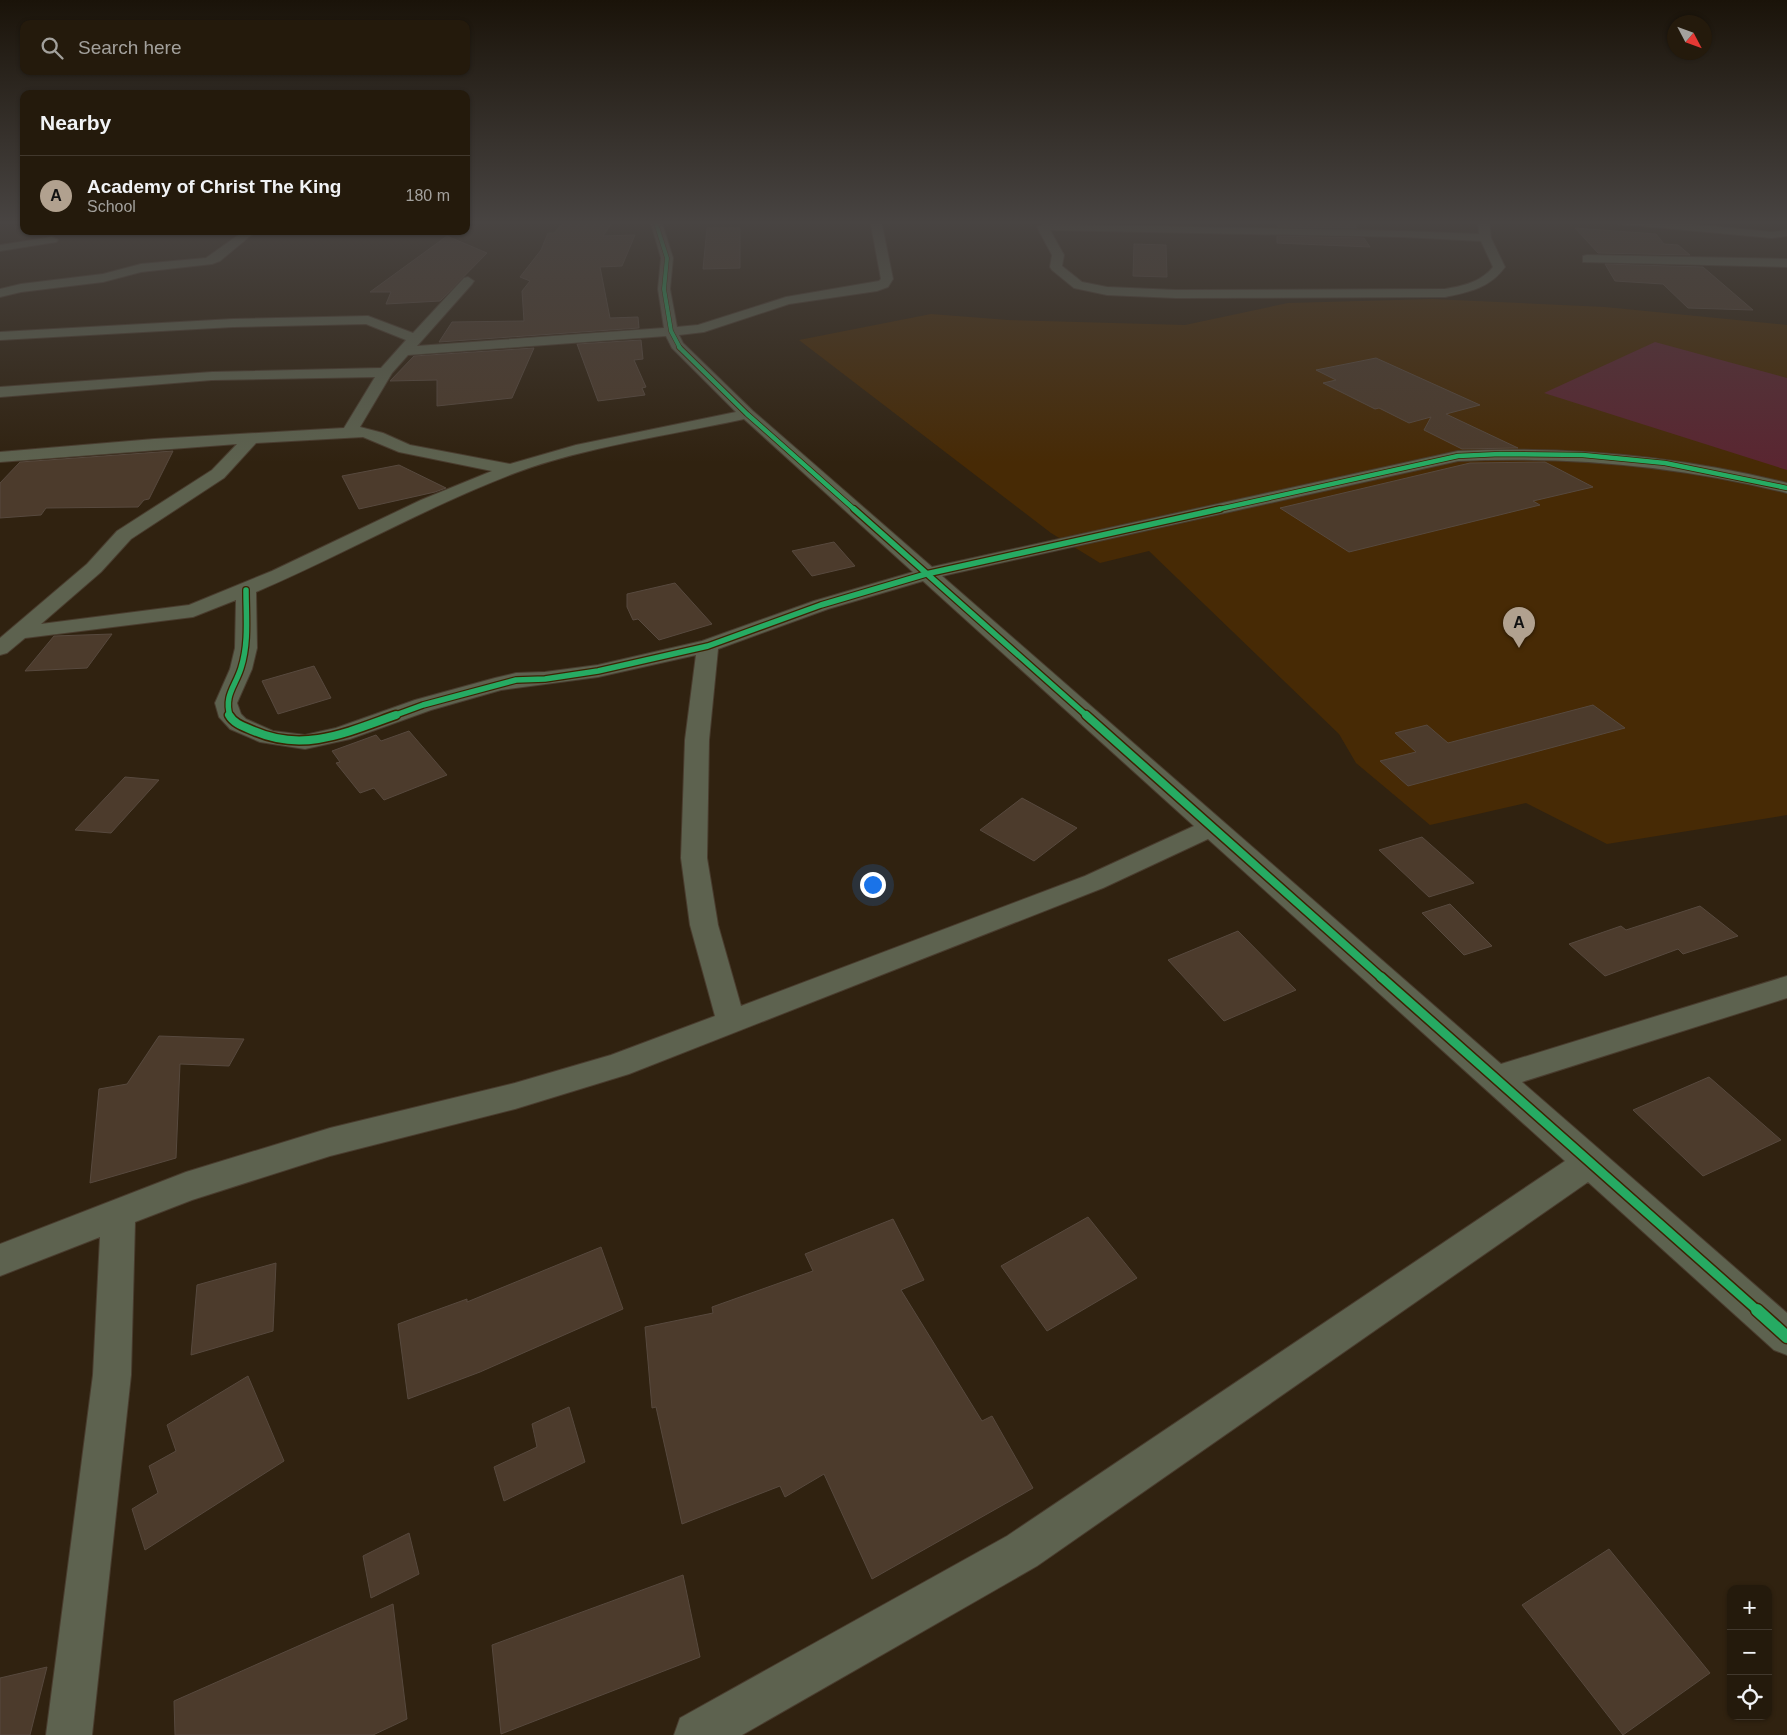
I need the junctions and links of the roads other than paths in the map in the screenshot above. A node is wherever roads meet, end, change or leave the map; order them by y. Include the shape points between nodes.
1 (450, 301) edge
2 (666, 301) edge
3 (786, 301) edge
4 (671, 331) junction
5 (0, 336) edge
6 (416, 338) junction
7 (404, 351) junction
8 (385, 372) junction
9 (0, 392) edge
10 (747, 414) junction
11 (349, 433) junction
12 (251, 439) junction
13 (0, 458) edge
14 (510, 469) junction
15 (1787, 488) edge
16 (926, 574) junction
17 (246, 590) junction
18 (18, 633) junction
19 (708, 646) junction
20 (0, 649) edge
21 (1212, 827) junction
22 (1787, 987) edge
23 (731, 1021) junction
24 (1495, 1078) junction
25 (1590, 1162) junction
26 (118, 1214) junction
27 (0, 1260) edge
28 (1787, 1337) edge
29 (716, 1731) edge
30 (69, 1735) edge

1 - 6 street
2 - 4 street
3 - 4 street via 720,324
4 - 7 street
4 - 10 street via 677,345
5 - 6 street via 233,323 364,320
6 - 7 street
7 - 8 street
8 - 9 street via 212,376
8 - 11 street
10 - 14 street via 576,450
10 - 16 street
11 - 12 street
11 - 14 street via 364,432 405,449
12 - 13 street
12 - 18 street via 218,474 124,536 94,568
14 - 17 street via 427,504
15 - 16 street via 1697,467 1647,460 1517,452 1458,456
16 - 19 street via 821,604
16 - 21 street
17 - 18 street via 193,611
17 - 19 street via 246,648 226,703 230,717 238,724 268,737 287,740 318,740 423,705 516,680 598,671
18 - 20 street
19 - 23 street via 697,740 694,858 704,925
21 - 23 street via 1094,882
21 - 24 street
22 - 24 street
23 - 26 street via 618,1065 515,1096 330,1142 186,1186
24 - 25 street
25 - 28 street
25 - 29 street via 1022,1551
26 - 27 street
26 - 30 street via 112,1375

